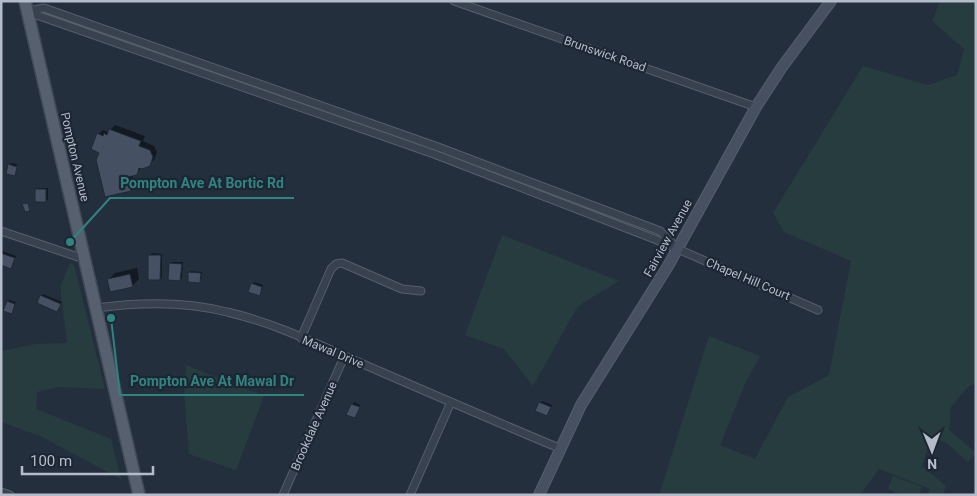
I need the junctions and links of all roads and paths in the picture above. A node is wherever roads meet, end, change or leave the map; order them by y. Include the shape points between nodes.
1 (454, 1) edge
2 (831, 1) edge
3 (27, 6) edge
4 (140, 42) junction
5 (137, 50) junction
6 (250, 80) junction
7 (247, 89) junction
8 (756, 107) junction
9 (353, 117) junction
10 (350, 125) junction
11 (462, 156) junction
12 (459, 164) junction
13 (566, 196) junction
14 (564, 204) junction
15 (1, 231) edge
16 (677, 248) junction
17 (84, 259) junction
18 (421, 291) dead end
19 (96, 308) junction
20 (818, 310) dead end
21 (301, 338) junction
22 (344, 357) junction
23 (451, 402) junction
24 (560, 448) junction
25 (1, 492) edge
26 (10, 495) edge
27 (139, 495) edge
28 (283, 495) edge
29 (410, 495) edge
30 (539, 495) edge

1 - 8 street, Brunswick Road
2 - 8 main road, Fairview Avenue
3 - 4 street via 44,8
3 - 5 street, Chapel Hill Court
3 - 17 main road, Pompton Avenue
4 - 5 street
4 - 6 street
5 - 7 street, Chapel Hill Court
6 - 7 street
6 - 9 street
7 - 10 street, Chapel Hill Court
8 - 16 main road, Fairview Avenue
9 - 10 street
9 - 11 street
10 - 12 street, Chapel Hill Court
11 - 12 street
11 - 13 street
12 - 14 street, Chapel Hill Court
13 - 14 street
13 - 16 street via 660,231
14 - 16 street, Chapel Hill Court
15 - 17 street
16 - 20 street, Chapel Hill Court
16 - 24 main road, Fairview Avenue via 595,380
17 - 19 main road, Pompton Avenue
18 - 21 street via 402,289 336,264
19 - 21 street, Mawal Drive via 139,303 195,306 242,316
19 - 27 main road, Pompton Avenue
21 - 22 street, Mawal Drive
22 - 23 street, Mawal Drive
22 - 28 street, Brookdale Avenue
23 - 24 street, Mawal Drive
23 - 29 street
24 - 30 main road, Fairview Avenue
25 - 26 street

